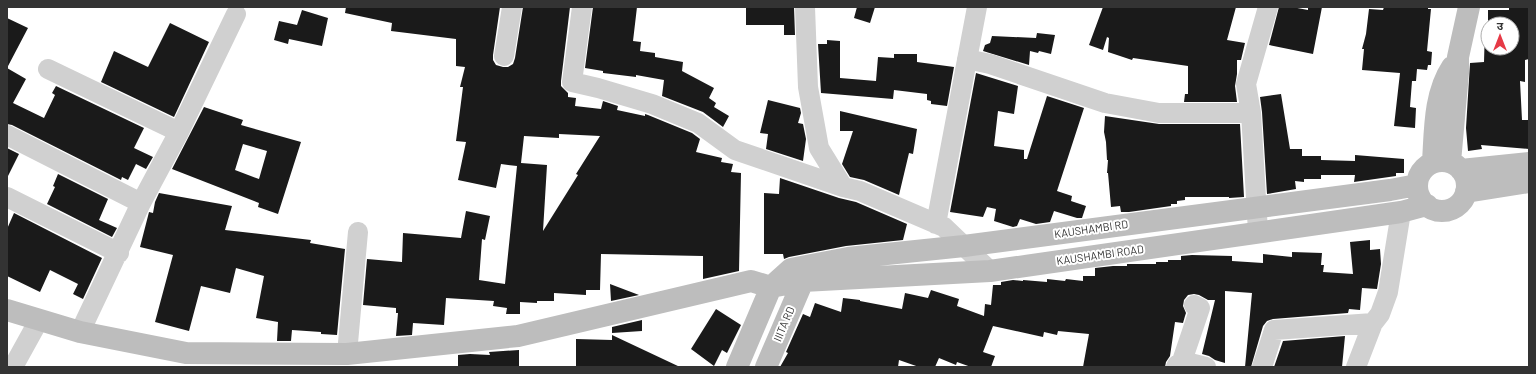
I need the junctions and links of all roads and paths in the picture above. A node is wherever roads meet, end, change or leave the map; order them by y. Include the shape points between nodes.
1 (512, 7) edge
2 (582, 7) edge
3 (805, 7) edge
4 (977, 7) edge
5 (1268, 7) edge
6 (1469, 7) edge
7 (236, 14) dead end
8 (504, 56) dead end
9 (967, 59) junction
10 (48, 69) dead end
11 (1251, 113) junction
12 (180, 132) junction
13 (7, 135) edge
14 (1529, 163) edge
15 (1448, 165) junction
16 (1529, 182) edge
17 (1417, 185) junction
18 (843, 187) junction
19 (1466, 192) junction
20 (7, 197) edge
21 (141, 203) junction
22 (1427, 206) junction
23 (1257, 207) junction
24 (1401, 212) junction
25 (936, 224) junction
26 (358, 232) dead end
27 (1258, 232) junction
28 (964, 246) junction
29 (119, 253) junction
30 (990, 271) junction
31 (803, 281) junction
32 (771, 287) junction
33 (1194, 305) dead end
34 (7, 310) edge
35 (39, 320) junction
36 (1374, 323) junction
37 (80, 332) junction
38 (347, 354) junction
39 (1179, 364) edge
40 (13, 367) edge
41 (738, 367) edge
42 (766, 367) edge
43 (1206, 367) edge
44 (1262, 367) edge
45 (1356, 367) edge

1 - 8 street
2 - 18 street via 572,82 652,104 698,123 735,150
3 - 18 street via 808,87 819,148
4 - 9 street
5 - 11 street via 1246,84
6 - 15 main road via 1458,57 1447,73 1439,96 1435,134
7 - 12 street
9 - 11 street via 990,64 1105,103 1159,114
9 - 25 street
10 - 12 street
11 - 23 street
12 - 21 street
13 - 21 street
14 - 15 main road
15 - 17 main road via 1424,169
15 - 19 main road via 1465,177
16 - 19 main road
17 - 22 main road via 1418,193
17 - 23 main road, KAUSHAMBI RD
18 - 25 street via 860,191
19 - 22 main road via 1459,204 1447,210
20 - 29 street
21 - 29 street
22 - 24 main road, KAUSHAMBI ROAD
23 - 27 street
23 - 28 main road, KAUSHAMBI RD
24 - 27 main road, KAUSHAMBI ROAD
24 - 36 street via 1388,292
25 - 28 street via 944,227
26 - 38 street
27 - 30 main road, KAUSHAMBI ROAD
28 - 30 street
28 - 32 main road, KAUSHAMBI RD via 848,258 790,269
29 - 37 street
30 - 31 main road, KAUSHAMBI ROAD
31 - 32 main road, KAUSHAMBI ROAD
31 - 42 main road, IIITA RD
32 - 38 main road via 751,281 518,336
32 - 41 main road
33 - 39 street via 1200,308
34 - 35 main road
35 - 37 main road
35 - 40 street
36 - 44 street via 1274,330
36 - 45 street
37 - 38 main road via 186,353
39 - 43 street

